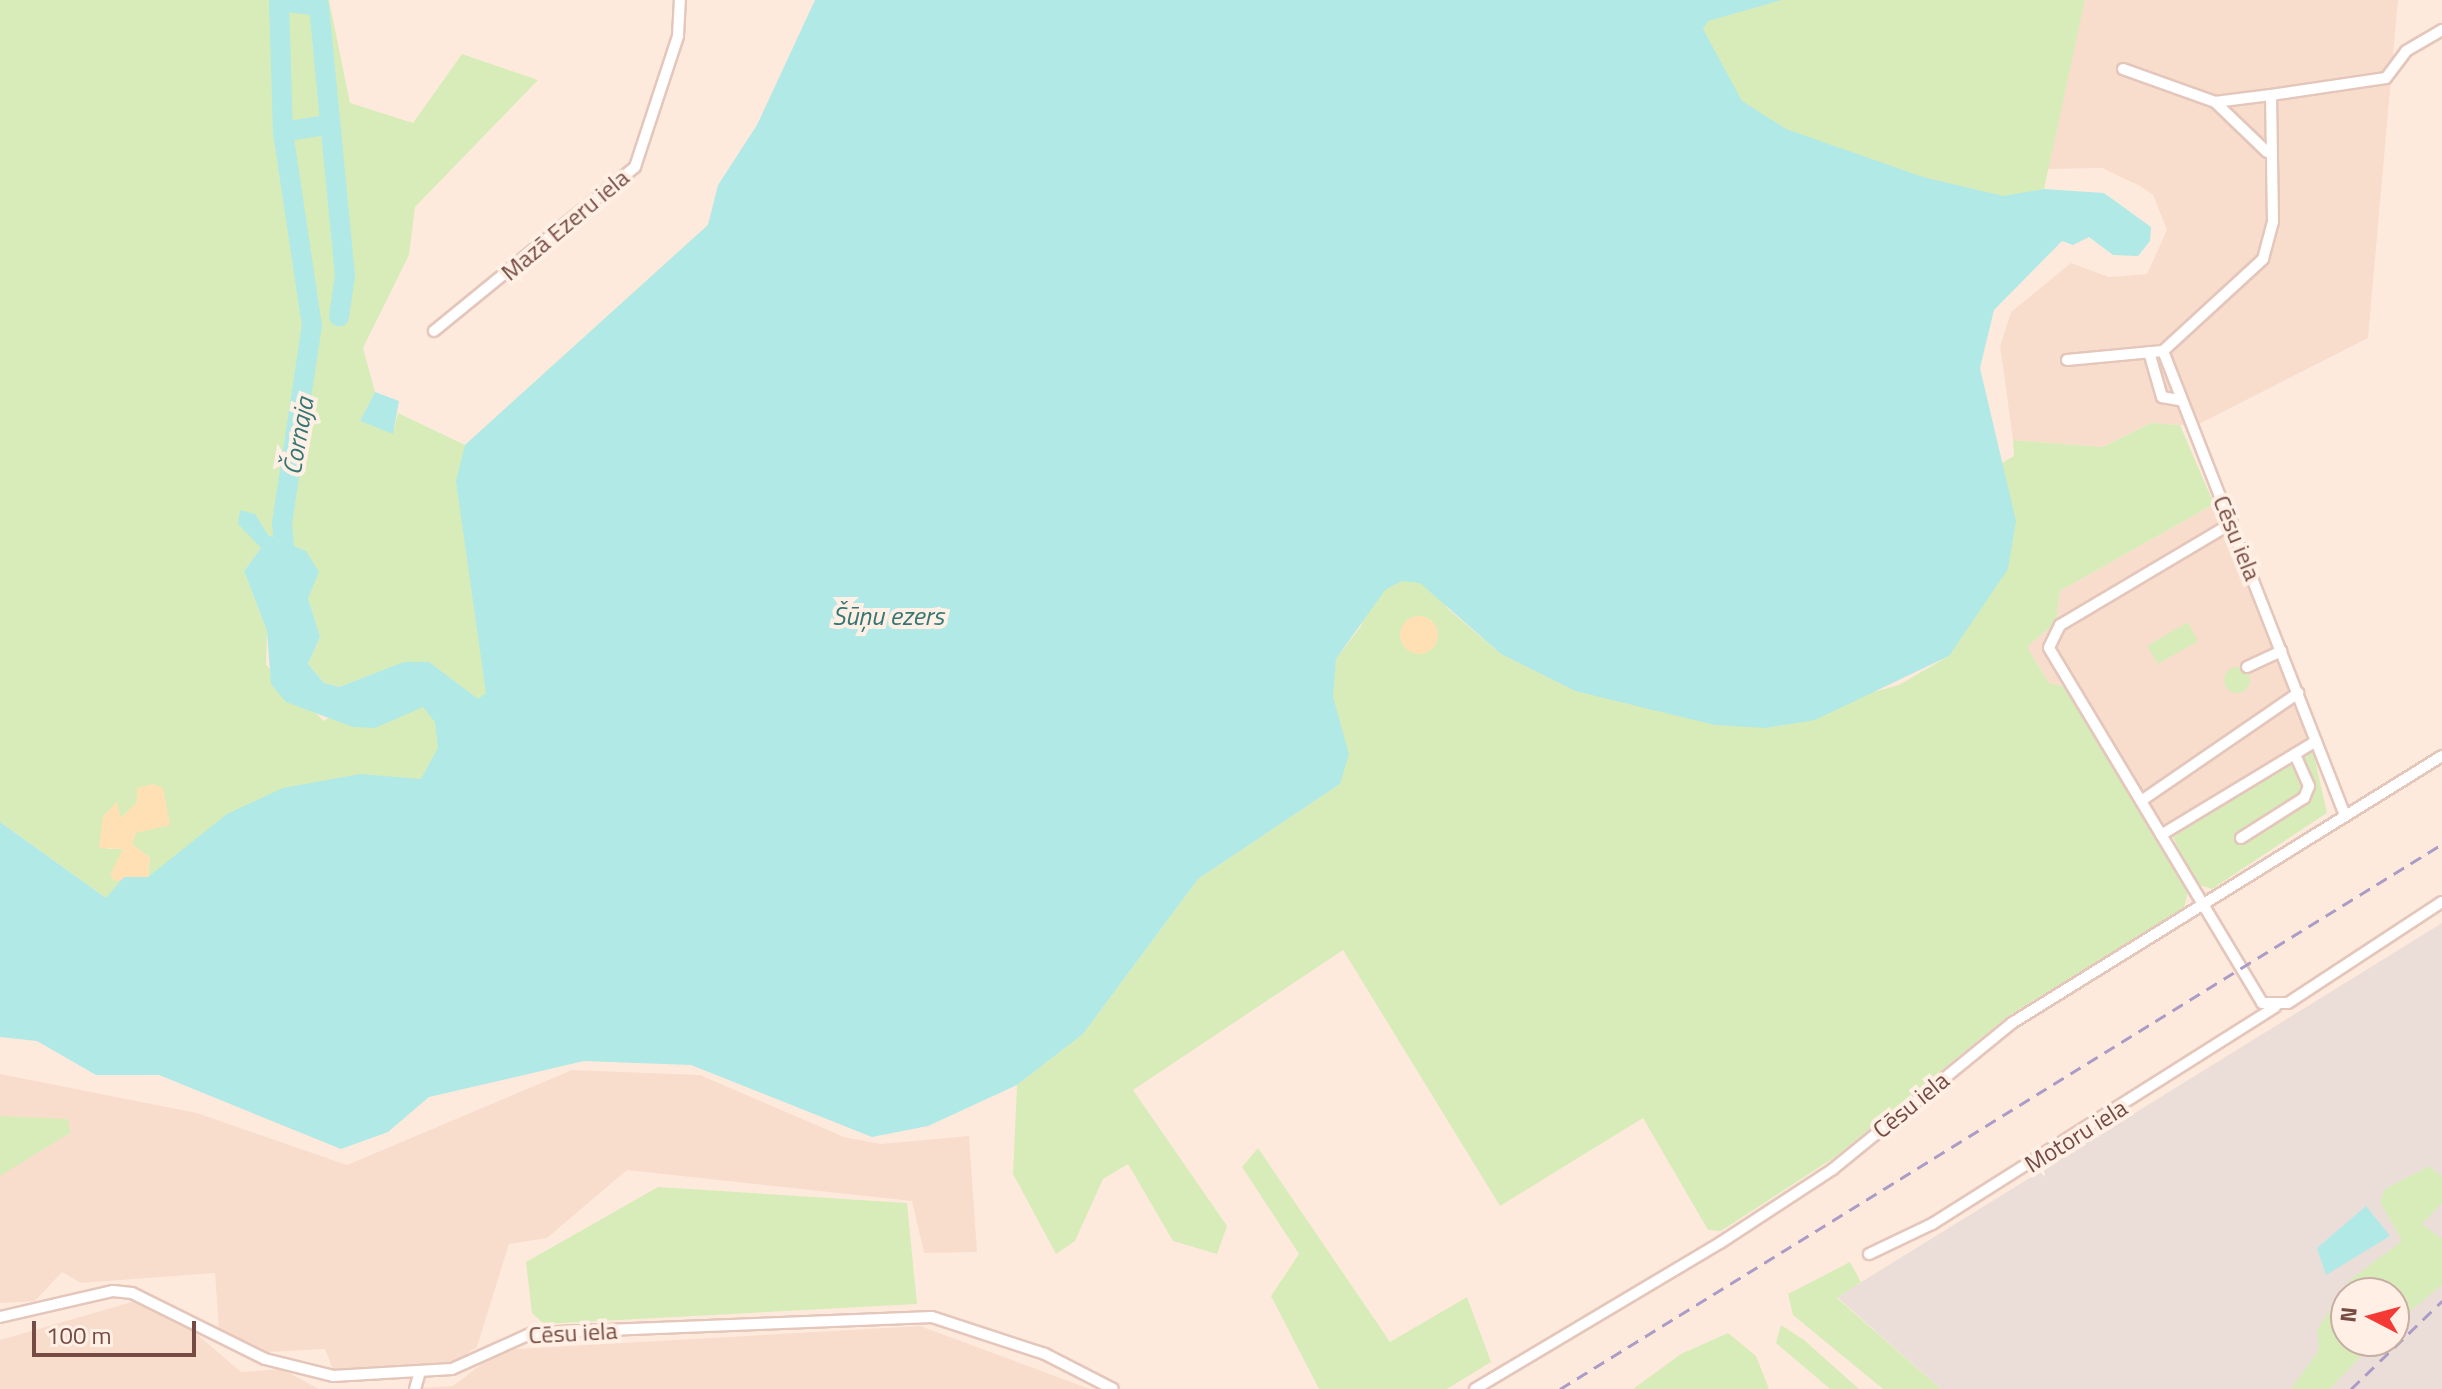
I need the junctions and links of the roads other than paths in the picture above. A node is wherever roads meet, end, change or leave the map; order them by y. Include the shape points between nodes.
1 (680, 0) edge
2 (2442, 30) edge
3 (2123, 69) dead end
4 (2271, 95) junction
5 (2215, 102) junction
6 (2267, 152) junction
7 (434, 331) dead end
8 (2163, 351) junction
9 (2149, 352) junction
10 (2067, 360) dead end
11 (2179, 400) junction
12 (2232, 523) junction
13 (2281, 651) junction
14 (2247, 667) dead end
15 (2298, 693) junction
16 (2316, 741) junction
17 (2295, 754) junction
18 (2442, 756) edge
19 (2141, 801) junction
20 (2345, 815) junction
21 (2161, 835) junction
22 (2241, 838) dead end
23 (2442, 902) edge
24 (2202, 905) junction
25 (2275, 1007) junction
26 (1869, 1254) dead end
27 (0, 1317) edge
28 (420, 1372) junction
29 (415, 1389) edge
30 (1113, 1389) edge
31 (1475, 1389) edge

1 - 7 street, Mazā Ezeru iela via 678,36 635,167
2 - 4 street via 2406,51 2386,78
3 - 5 street
4 - 5 street
4 - 6 street
5 - 6 street
6 - 8 street via 2273,222 2263,259
8 - 9 street
8 - 11 street, Cēsu iela
9 - 10 street
9 - 11 street via 2162,397
11 - 12 street, Cēsu iela
12 - 13 street, Cēsu iela
12 - 19 street via 2049,635 2049,648
13 - 14 street
13 - 15 street, Cēsu iela
15 - 16 street, Cēsu iela
15 - 19 street
16 - 17 street
16 - 20 street, Cēsu iela
17 - 21 street
17 - 22 street via 2309,786 2304,798
18 - 20 street, Cēsu iela
19 - 21 street
20 - 24 street, Cēsu iela
21 - 24 street
23 - 25 street, Motoru iela
24 - 25 street via 2262,1003
24 - 31 street, Cēsu iela via 2012,1023 1820,1177
25 - 26 street, Motoru iela via 1932,1224
27 - 28 street, Cēsu iela via 113,1291 132,1293 265,1359 333,1376
28 - 29 street
28 - 30 street, Cēsu iela via 452,1369 532,1333 932,1317 1045,1354

